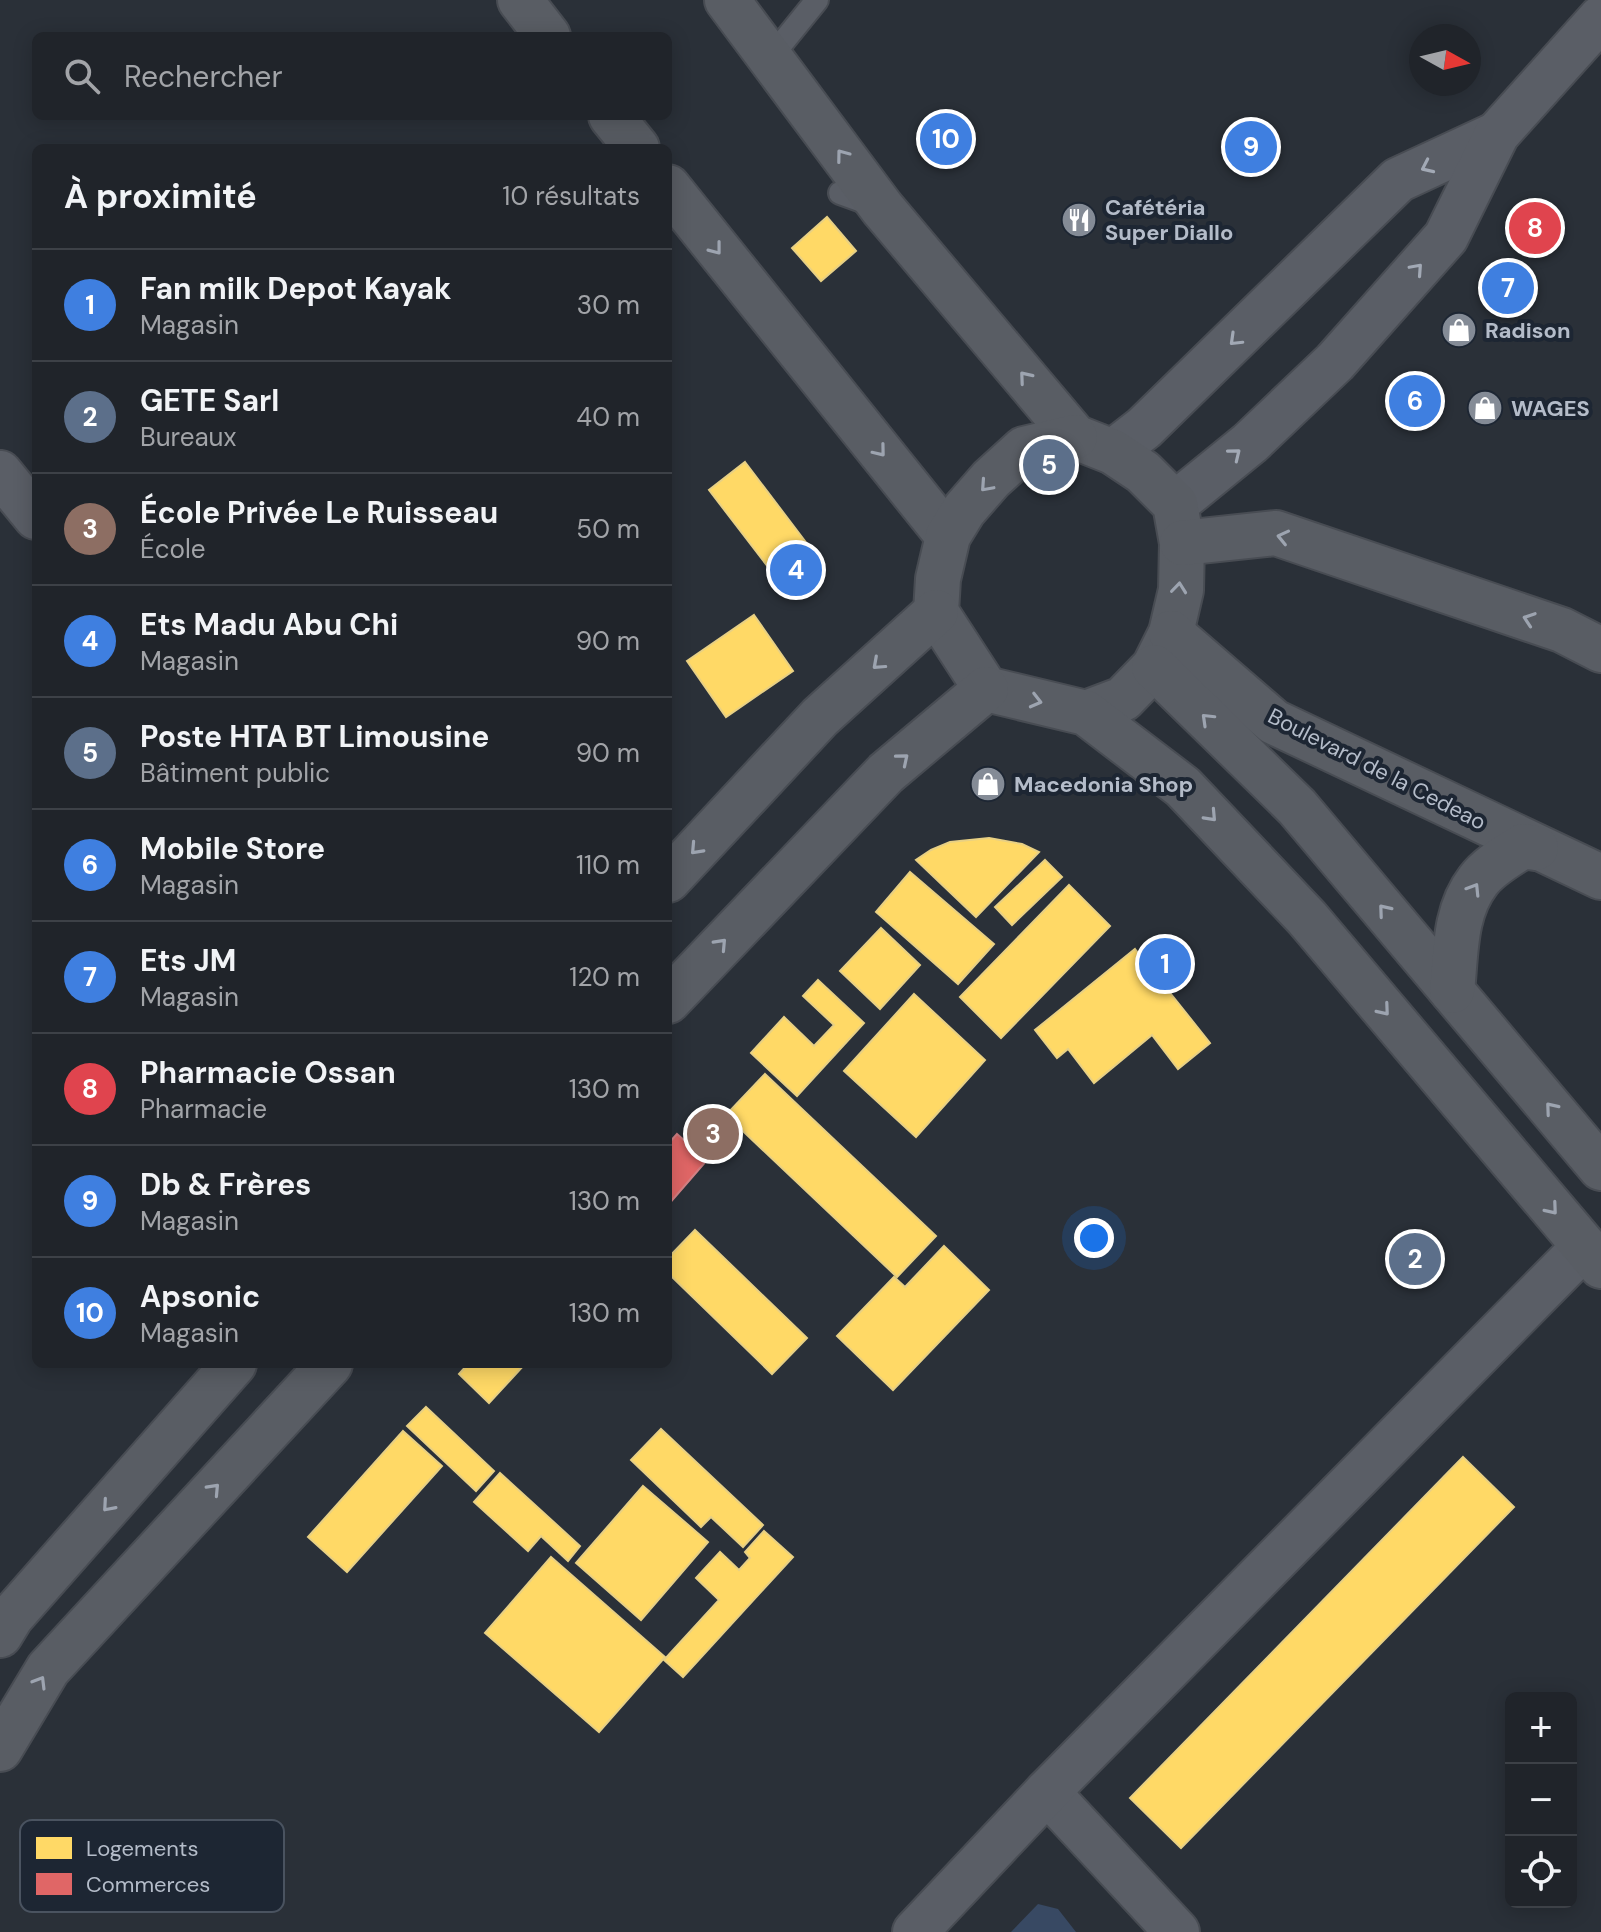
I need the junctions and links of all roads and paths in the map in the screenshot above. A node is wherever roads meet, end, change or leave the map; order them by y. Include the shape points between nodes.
1 (520, 0) edge
2 (727, 0) edge
3 (817, 0) edge
4 (1601, 18) edge
5 (545, 32) edge
6 (770, 58) junction
7 (614, 120) edge
8 (1497, 134) junction
9 (634, 144) edge
10 (672, 192) edge
11 (840, 193) dead end
12 (882, 208) junction
13 (1094, 444) junction
14 (0, 473) edge
15 (32, 512) edge
16 (1178, 523) junction
17 (948, 536) junction
18 (936, 612) junction
19 (1162, 650) junction
20 (1601, 650) edge
21 (986, 689) junction
22 (1086, 713) junction
23 (1536, 848) junction
24 (672, 876) edge
25 (1601, 877) edge
26 (1452, 991) junction
27 (672, 997) edge
28 (1601, 1168) edge
29 (1592, 1256) edge
30 (230, 1368) edge
31 (326, 1368) edge
32 (4, 1617) edge
33 (0, 1749) edge
34 (1047, 1792) junction
35 (915, 1932) edge
36 (1177, 1932) edge

1 - 5 main road
2 - 6 main road
3 - 6 lane
4 - 8 street
12 -> 6 main road
7 - 9 main road
8 -> 13 street via 1398,180 1144,428
16 -> 8 street via 1250,443 1335,362 1446,237
10 -> 17 main road
11 - 12 lane
13 -> 12 main road
13 - 16 main road via 1143,472
13 -> 17 main road via 1024,449 991,479
14 - 15 street
19 -> 16 main road via 1181,590
20 -> 16 main road via 1562,630 1276,533
17 - 18 main road
18 - 21 main road
18 -> 24 main road via 820,717
19 - 22 main road via 1123,699
19 - 23 main road, Boulevard de la Cedeao via 1274,722
26 -> 19 main road
21 -> 22 main road
27 -> 21 main road via 886,773
22 -> 29 main road via 1183,787 1297,907
23 - 25 main road, Boulevard de la Cedeao
26 -> 23 main road via 1459,925 1478,880 1523,846
28 -> 26 main road
29 - 34 street
30 -> 32 main road
33 -> 31 main road via 48,1669
34 - 35 street
34 - 36 street

